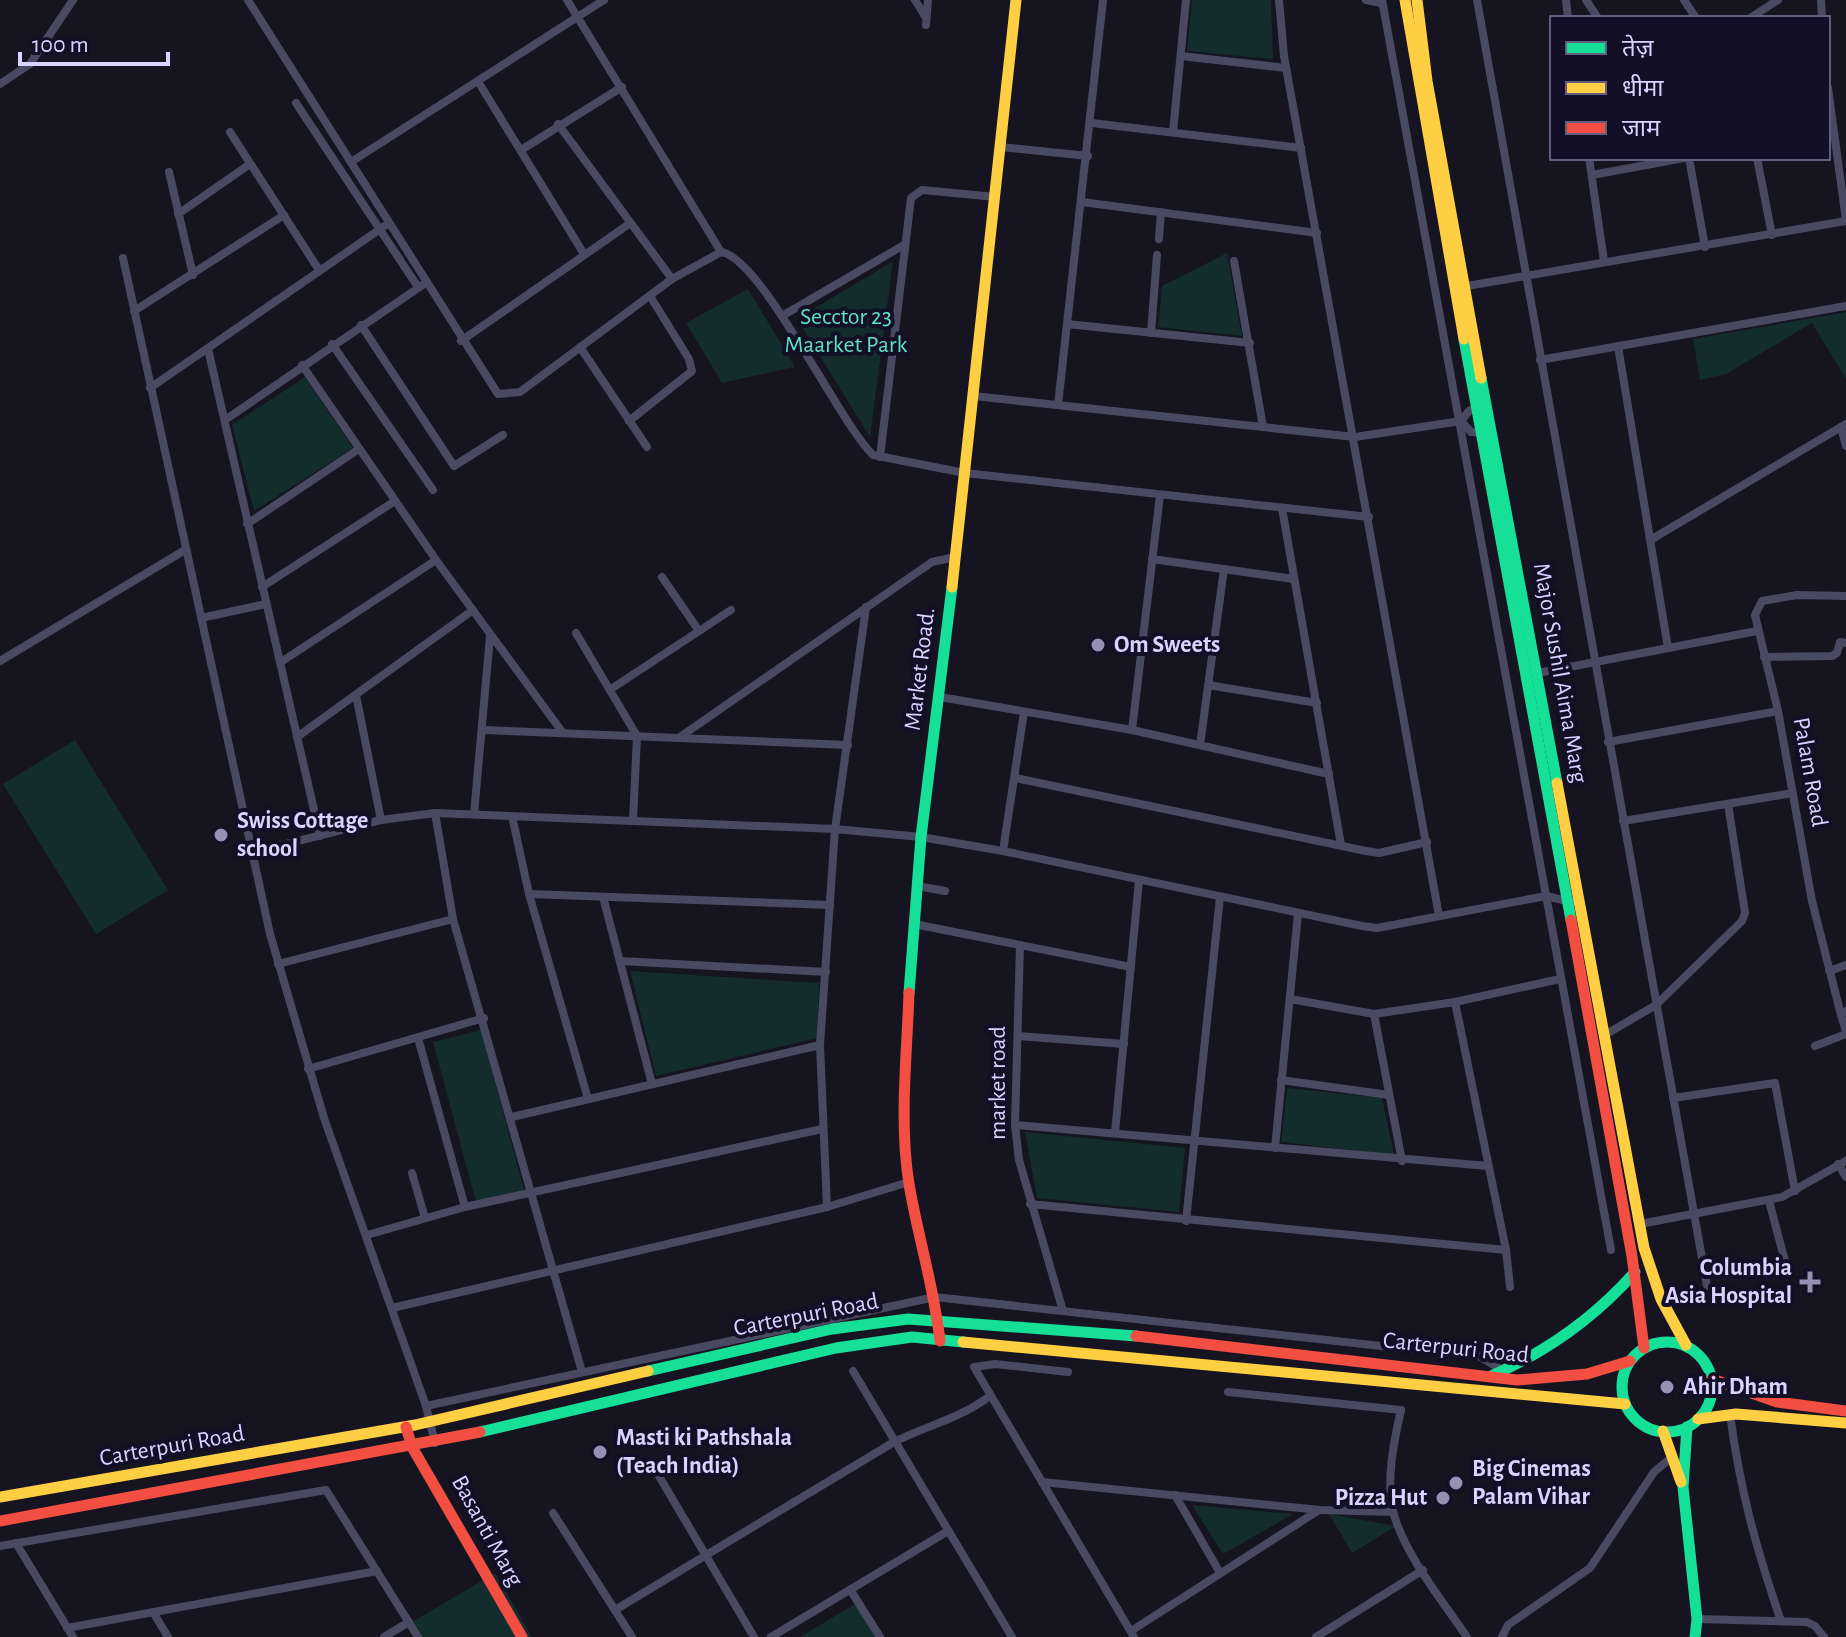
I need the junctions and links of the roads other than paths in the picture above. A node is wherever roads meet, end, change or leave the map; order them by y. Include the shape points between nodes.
1 (73, 0) edge
2 (248, 0) edge
3 (567, 0) edge
4 (604, 0) edge
5 (915, 0) edge
6 (928, 0) edge
7 (1016, 0) edge
8 (1103, 0) edge
9 (1186, 0) edge
10 (1279, 0) edge
11 (1366, 0) edge
12 (1405, 0) edge
13 (1417, 0) edge
14 (1477, 0) edge
15 (1778, 0) edge
16 (1382, 2) edge
17 (1753, 16) edge
18 (577, 17) junction
19 (1181, 56) junction
20 (1286, 68) junction
21 (479, 83) junction
22 (0, 84) edge
23 (622, 87) junction
24 (296, 103) dead end
25 (1830, 103) edge
26 (1092, 123) junction
27 (558, 124) junction
28 (230, 132) dead end
29 (1173, 132) junction
30 (1001, 147) junction
31 (1301, 148) junction
32 (521, 150) junction
33 (1088, 156) junction
34 (1589, 160) edge
35 (1675, 160) edge
36 (1686, 160) edge
37 (1757, 160) edge
38 (351, 162) junction
39 (250, 164) junction
40 (169, 172) dead end
41 (1592, 175) junction
42 (996, 197) junction
43 (1082, 202) junction
44 (1161, 212) junction
45 (178, 214) junction
46 (284, 215) junction
47 (1846, 220) edge
48 (389, 223) junction
49 (629, 224) junction
50 (380, 229) junction
51 (1317, 233) junction
52 (1772, 235) junction
53 (1159, 239) dead end
54 (904, 245) junction
55 (1705, 247) junction
56 (721, 252) junction
57 (584, 254) junction
58 (1157, 255) dead end
59 (123, 258) dead end
60 (1234, 261) dead end
61 (1604, 261) junction
62 (319, 270) junction
63 (193, 275) junction
64 (1525, 275) junction
65 (672, 279) junction
66 (427, 282) junction
67 (418, 287) junction
68 (1459, 287) junction
69 (650, 296) junction
70 (1846, 306) edge
71 (134, 311) junction
72 (782, 316) junction
73 (1067, 324) junction
74 (361, 325) junction
75 (1151, 333) junction
76 (461, 341) junction
77 (1250, 343) junction
78 (332, 344) junction
79 (1618, 346) junction
80 (580, 347) junction
81 (208, 349) junction
82 (1540, 360) junction
83 (302, 365) junction
84 (150, 388) junction
85 (973, 396) junction
86 (1058, 405) junction
87 (1478, 407) junction
88 (225, 420) junction
89 (629, 421) junction
90 (1460, 422) junction
91 (1844, 425) edge
92 (1263, 427) junction
93 (1483, 433) junction
94 (503, 435) dead end
95 (1355, 437) junction
96 (1846, 446) edge
97 (647, 447) dead end
98 (359, 449) junction
99 (880, 457) junction
100 (965, 473) junction
101 (433, 490) dead end
102 (1160, 495) junction
103 (395, 501) junction
104 (1282, 508) junction
105 (1369, 517) junction
106 (247, 524) junction
107 (1652, 539) junction
108 (185, 550) junction
109 (955, 557) junction
110 (1152, 559) junction
111 (436, 560) junction
112 (1224, 569) junction
113 (662, 577) dead end
114 (1294, 579) junction
115 (262, 587) junction
116 (1846, 596) edge
117 (266, 604) junction
118 (866, 607) junction
119 (473, 610) junction
120 (731, 610) dead end
121 (201, 618) junction
122 (699, 631) junction
123 (1757, 631) junction
124 (576, 633) dead end
125 (490, 635) junction
126 (1846, 643) edge
127 (1668, 648) junction
128 (1764, 657) junction
129 (0, 661) edge
130 (281, 662) junction
131 (1594, 662) junction
132 (1538, 673) junction
133 (1208, 685) junction
134 (611, 689) junction
135 (356, 695) junction
136 (940, 697) junction
137 (1317, 703) junction
138 (1778, 711) junction
139 (1024, 712) junction
140 (484, 730) junction
141 (1132, 730) junction
142 (563, 733) junction
143 (637, 736) junction
144 (297, 737) junction
145 (680, 737) junction
146 (1608, 742) junction
147 (848, 745) junction
148 (1200, 745) junction
149 (1329, 774) junction
150 (1015, 778) junction
151 (1793, 793) junction
152 (1728, 804) junction
153 (435, 813) junction
154 (474, 814) junction
155 (512, 816) junction
156 (381, 820) junction
157 (633, 821) junction
158 (1623, 821) junction
159 (835, 829) junction
160 (320, 836) junction
161 (921, 837) junction
162 (1427, 842) junction
163 (1341, 845) junction
164 (1003, 851) junction
165 (251, 853) junction
166 (1139, 880) junction
167 (1570, 882) junction
168 (917, 886) junction
169 (945, 891) dead end
170 (529, 894) junction
171 (1548, 896) junction
172 (603, 897) junction
173 (1220, 897) junction
174 (1574, 901) junction
175 (830, 905) junction
176 (1298, 914) junction
177 (1439, 916) junction
178 (453, 919) junction
179 (914, 924) junction
180 (1020, 945) junction
181 (620, 961) junction
182 (278, 964) junction
183 (1846, 965) edge
184 (1131, 967) junction
185 (1829, 971) junction
186 (826, 972) junction
187 (1560, 979) junction
188 (1290, 999) junction
189 (1455, 1002) junction
190 (1656, 1005) junction
191 (1844, 1013) edge
192 (1374, 1014) junction
193 (484, 1018) junction
194 (1846, 1032) edge
195 (1018, 1036) junction
196 (1603, 1036) junction
197 (418, 1038) junction
198 (1124, 1044) junction
199 (820, 1045) junction
200 (1815, 1046) dead end
201 (308, 1069) junction
202 (1281, 1080) junction
203 (652, 1084) junction
204 (1389, 1095) junction
205 (1673, 1098) junction
206 (588, 1099) junction
207 (512, 1117) junction
208 (1015, 1125) junction
209 (822, 1129) junction
210 (1115, 1133) junction
211 (1194, 1141) junction
212 (1275, 1148) junction
213 (1402, 1161) junction
214 (1842, 1163) edge
215 (1488, 1166) junction
216 (412, 1173) dead end
217 (1846, 1177) edge
218 (909, 1182) junction
219 (1795, 1191) junction
220 (533, 1194) junction
221 (1769, 1201) junction
222 (1030, 1204) junction
223 (465, 1207) junction
224 (827, 1207) junction
225 (1694, 1215) junction
226 (425, 1218) junction
227 (1186, 1221) junction
228 (1640, 1224) junction
229 (367, 1235) junction
230 (1506, 1250) junction
231 (1611, 1250) dead end
232 (1786, 1265) dead end
233 (554, 1271) junction
234 (1635, 1272) junction
235 (1707, 1286) dead end
236 (1510, 1287) dead end
237 (935, 1297) junction
238 (392, 1308) junction
239 (1063, 1311) junction
240 (939, 1321) junction
241 (940, 1341) junction
242 (1686, 1345) junction
243 (1644, 1348) junction
244 (1630, 1361) junction
245 (853, 1371) dead end
246 (582, 1372) junction
247 (1068, 1372) dead end
248 (1504, 1372) junction
249 (1486, 1377) junction
250 (1712, 1379) junction
251 (1228, 1392) dead end
252 (990, 1396) junction
253 (1625, 1404) junction
254 (426, 1406) junction
255 (1846, 1411) edge
256 (1730, 1414) junction
257 (1698, 1419) junction
258 (429, 1421) junction
259 (1846, 1423) edge
260 (406, 1427) junction
261 (1687, 1427) junction
262 (1663, 1431) junction
263 (894, 1442) junction
264 (435, 1443) junction
265 (412, 1447) junction
266 (1672, 1457) junction
267 (653, 1466) dead end
268 (1042, 1482) junction
269 (1683, 1487) junction
270 (1175, 1495) junction
271 (0, 1497) edge
272 (1320, 1510) junction
273 (1393, 1512) junction
274 (553, 1513) dead end
275 (0, 1521) edge
276 (948, 1531) junction
277 (16, 1543) junction
278 (0, 1546) edge
279 (707, 1554) junction
280 (1423, 1570) junction
281 (377, 1571) junction
282 (1219, 1571) junction
283 (851, 1591) junction
284 (615, 1610) junction
285 (153, 1612) junction
286 (1697, 1619) junction
287 (1781, 1621) junction
288 (409, 1622) junction
289 (67, 1628) junction
290 (1132, 1634) edge
291 (73, 1637) edge
292 (168, 1637) edge
293 (384, 1637) edge
294 (418, 1637) edge
295 (522, 1637) edge
296 (632, 1637) edge
297 (754, 1637) edge
298 (771, 1637) edge
299 (880, 1637) edge
300 (1012, 1637) edge
301 (1316, 1637) edge
302 (1467, 1637) edge
303 (1502, 1637) edge
304 (1695, 1637) edge
305 (1824, 1637) edge

1 - 22 street via 30,64
2 - 38 street
3 - 18 street
4 - 18 street
5 - 6 street via 926,22
7 - 30 street, Market Road.
8 - 26 street
9 - 19 street
10 - 20 street
11 - 16 street
12 - 68 street, Major Sushil Aima Marg
13 - 68 street, Major Sushil Aima Marg
14 - 64 street
15 - 17 street
16 - 90 street
18 - 21 street
18 - 23 street
19 - 20 street
19 - 29 street
20 - 31 street
21 - 32 street
21 - 38 street
23 - 27 street
23 - 56 street
24 - 50 street
25 - 47 street
26 - 29 street
26 - 33 street
27 - 32 street
27 - 49 street
28 - 39 street
29 - 31 street
30 - 33 street
30 - 42 street, Market Road.
31 - 51 street
32 - 57 street
33 - 43 street
34 - 41 street
35 - 41 street
36 - 55 street
37 - 52 street
38 - 48 street
39 - 45 street
39 - 46 street
40 - 45 street
41 - 61 street
42 - 54 street via 916,193
42 - 85 street, Market Road.
43 - 44 street
43 - 73 street
44 - 51 street
44 - 53 street
45 - 63 street
46 - 62 street
46 - 63 street
47 - 52 street
48 - 50 street
48 - 66 street
49 - 57 street
49 - 65 street
50 - 62 street
50 - 67 street
51 - 95 street
52 - 55 street
54 - 72 street
54 - 99 street
55 - 61 street
56 - 65 street
56 - 72 street via 735,258
57 - 76 street
58 - 75 street
59 - 71 street
60 - 77 street
61 - 64 street
62 - 81 street
63 - 71 street
64 - 68 street
64 - 82 street
65 - 69 street
66 - 67 street
66 - 76 street
67 - 74 street
68 - 87 street, Major Sushil Aima Marg
68 - 132 street, Major Sushil Aima Marg
69 - 80 street
69 - 89 street via 692,371
70 - 79 street
71 - 84 street
72 - 99 street via 868,450
73 - 75 street
73 - 86 street
74 - 78 street
74 - 94 street via 454,466
75 - 77 street
76 - 80 street via 504,396 520,392
77 - 92 street
78 - 83 street
78 - 101 street
79 - 82 street
79 - 107 street
80 - 89 street
81 - 84 street
81 - 88 street
82 - 131 street
83 - 88 street
83 - 98 street
84 - 108 street
85 - 86 street
85 - 100 street, Market Road.
86 - 92 street
87 - 90 street
87 - 93 street, Major Sushil Aima Marg
88 - 106 street
89 - 97 street
90 - 93 street via 1471,432
90 - 95 street
90 - 171 street
91 - 96 street
91 - 107 street
92 - 95 street
93 - 167 street, Major Sushil Aima Marg
95 - 105 street
98 - 103 street
98 - 106 street
99 - 100 street
100 - 102 street
100 - 109 street, Market Road.
102 - 104 street
102 - 110 street
103 - 111 street
103 - 115 street
104 - 105 street
104 - 114 street
105 - 162 street
106 - 115 street
107 - 127 street
108 - 121 street
108 - 129 street
109 - 118 street via 932,562
109 - 136 street, Market Road.
110 - 112 street
110 - 141 street
111 - 119 street
111 - 130 street
112 - 114 street
112 - 133 street
113 - 122 street
114 - 137 street
115 - 117 street
116 - 123 street via 1762,601 1755,610
117 - 121 street
117 - 130 street
118 - 145 street
118 - 147 street
119 - 125 street
119 - 135 street
120 - 122 street
121 - 165 street
122 - 134 street
123 - 127 street
123 - 128 street, Palam Road
124 - 134 street
125 - 140 street
125 - 142 street
126 - 128 street via 1840,642 1832,656
127 - 131 street
128 - 138 street, Palam Road
130 - 144 street
131 - 132 street
131 - 146 street
132 - 167 street, Major Sushil Aima Marg
133 - 137 street
133 - 148 street
134 - 143 street
135 - 144 street
135 - 156 street
136 - 139 street
136 - 161 street, Market Road.
137 - 149 street
138 - 146 street
138 - 151 street, Palam Road
139 - 141 street
139 - 150 street
140 - 142 street
140 - 154 street
141 - 148 street
142 - 143 street
143 - 145 street
143 - 157 street
144 - 160 street
145 - 147 street
146 - 158 street
147 - 159 street
148 - 149 street
149 - 163 street
150 - 163 street
150 - 164 street
151 - 152 street
151 - 185 street, Palam Road
152 - 158 street
152 - 190 street via 1745,913
153 - 154 street
153 - 156 street
153 - 178 street
154 - 155 street
155 - 157 street
155 - 170 street
156 - 160 street
157 - 159 street
158 - 190 street
159 - 161 street
159 - 175 street
160 - 165 street
161 - 164 street
161 - 168 street, Market Road.
162 - 163 street via 1379,853
162 - 177 street
164 - 166 street
165 - 182 street
166 - 173 street
166 - 184 street
167 - 171 street
167 - 174 street, Major Sushil Aima Marg
168 - 169 street
168 - 179 street, Market Road.
170 - 172 street
170 - 206 street
171 - 174 street
171 - 177 street
171 - 187 street
172 - 175 street
172 - 181 street
173 - 176 street
173 - 211 street
174 - 196 street, Major Sushil Aima Marg
174 - 234 street, Major Sushil Aima Marg
175 - 186 street
176 - 177 street via 1377,928
176 - 188 street
178 - 182 street
178 - 193 street
179 - 180 street
179 - 218 street, Market Road. via 906,1051
180 - 184 street
180 - 195 street, market road
181 - 186 street
181 - 203 street
182 - 201 street
183 - 185 street
184 - 198 street
185 - 191 street, Palam Road
186 - 199 street
187 - 189 street
187 - 231 street
188 - 192 street
188 - 202 street
189 - 192 street
189 - 215 street
190 - 196 street
190 - 205 street
191 - 194 street, Palam Road
192 - 204 street
193 - 197 street
193 - 207 street
194 - 200 street
195 - 198 street
195 - 208 street, market road
196 - 228 street, Major Sushil Aima Marg
197 - 201 street
197 - 223 street
198 - 210 street
199 - 203 street
199 - 209 street
201 - 229 street
202 - 204 street
202 - 212 street
203 - 206 street
204 - 213 street
205 - 219 street via 1775,1083
205 - 225 street
206 - 207 street
207 - 220 street
208 - 210 street
208 - 222 street, market road
209 - 220 street
209 - 224 street
210 - 211 street
211 - 212 street
211 - 227 street
212 - 213 street
213 - 215 street
214 - 217 street
214 - 219 street
215 - 230 street
216 - 226 street
218 - 224 street
218 - 237 street, Market Road.
219 - 221 street
220 - 223 street
220 - 233 street
221 - 225 street
221 - 232 street
222 - 227 street
222 - 239 street, market road
223 - 226 street
224 - 233 street
225 - 228 street
225 - 235 street
226 - 229 street
227 - 230 street
228 - 242 street, Major Sushil Aima Marg via 1661,1299
229 - 238 street
230 - 236 street
233 - 238 street
233 - 246 street
234 - 243 street, Major Sushil Aima Marg
234 - 248 street via 1603,1308
237 - 239 street
237 - 240 street, Market Road.
237 - 246 street
238 - 254 street
239 - 248 street via 1408,1349 1467,1349
240 - 241 street, Market Road.
240 - 249 street, Carterpuri Road via 1160,1338
240 - 258 street, Carterpuri Road via 908,1319 832,1329
241 - 253 street, Carterpuri Road
241 - 264 street, Carterpuri Road via 912,1337 836,1348
242 - 243 street via 1666,1342
242 - 250 street via 1699,1355
243 - 244 street
244 - 249 street, Carterpuri Road via 1587,1374
244 - 253 street via 1622,1388
245 - 263 street
246 - 254 street
247 - 252 street via 976,1365
248 - 249 street
250 - 255 street via 1748,1397 1781,1405
250 - 257 street via 1707,1407
251 - 273 street via 1401,1410 1393,1457
252 - 263 street via 957,1419
252 - 268 street
253 - 262 street via 1636,1419
254 - 258 street
256 - 257 street
256 - 259 street
256 - 287 street via 1747,1520
257 - 261 street
258 - 260 street, Carterpuri Road
258 - 264 street
260 - 265 street, Basanti Marg
260 - 271 street, Carterpuri Road
261 - 262 street
261 - 269 street
262 - 266 street
263 - 276 street
263 - 279 street
264 - 265 street, Carterpuri Road
265 - 275 street, Carterpuri Road
265 - 295 street, Basanti Marg
266 - 269 street
266 - 303 street via 1654,1472 1590,1568 1508,1625
267 - 279 street
268 - 270 street
268 - 290 street
269 - 286 street
270 - 272 street
270 - 282 street
272 - 273 street
272 - 282 street
273 - 280 street
274 - 284 street
276 - 283 street
276 - 300 street
277 - 278 street
277 - 281 street via 321,1489 331,1495
277 - 289 street
279 - 284 street
279 - 297 street
280 - 301 street
280 - 302 street
281 - 285 street
281 - 288 street
282 - 290 street
283 - 298 street
283 - 299 street
284 - 296 street
285 - 289 street
285 - 292 street
286 - 287 street
286 - 304 street
287 - 305 street via 1807,1622
288 - 293 street
288 - 294 street
289 - 291 street

